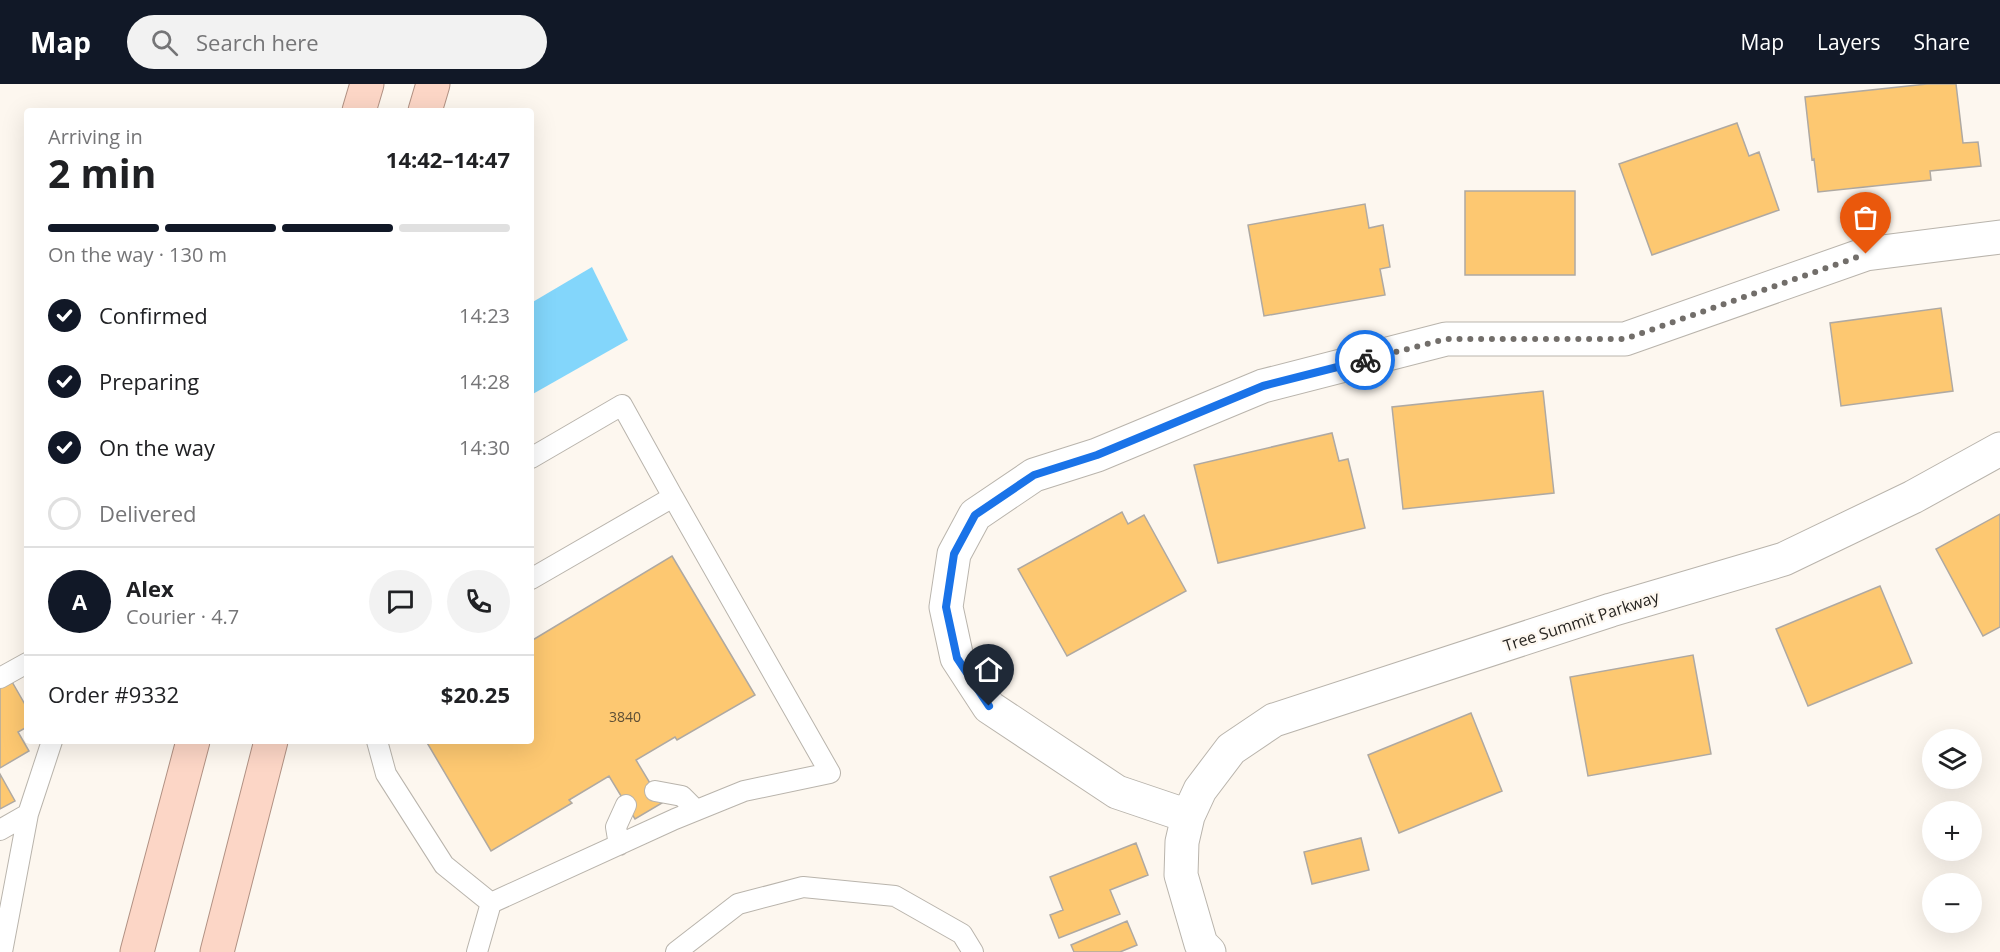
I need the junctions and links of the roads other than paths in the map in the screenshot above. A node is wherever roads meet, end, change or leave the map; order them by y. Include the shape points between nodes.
1 (367, 84) edge
2 (433, 84) edge
3 (360, 108) edge
4 (426, 108) edge
5 (2000, 237) edge
6 (2000, 449) edge
7 (534, 457) edge
8 (673, 497) junction
9 (534, 577) edge
10 (24, 665) edge
11 (0, 678) edge
12 (51, 744) edge
13 (192, 744) edge
14 (270, 744) edge
15 (378, 744) edge
16 (655, 791) dead end
17 (626, 805) dead end
18 (696, 810) junction
19 (28, 814) junction
20 (1188, 816) junction
21 (0, 830) edge
22 (619, 845) junction
23 (491, 903) junction
24 (2, 952) edge
25 (137, 952) edge
26 (217, 952) edge
27 (477, 952) edge
28 (676, 952) edge
29 (973, 952) edge
30 (1209, 952) edge

1 - 3 highway
2 - 4 highway
5 - 20 street via 1866,254 1625,339 1446,339 1263,386 1097,455 1034,475 975,515 954,554 946,607 957,658 989,706 1118,792
6 - 20 street, Tree Summit Parkway via 1913,497 1784,559 1611,610 1274,720 1231,749 1200,790
7 - 8 lane via 622,405
8 - 9 lane
8 - 18 lane via 830,773 744,791
10 - 11 lane
12 - 19 lane
13 - 25 highway
14 - 26 highway
15 - 23 lane via 386,774 444,865
16 - 18 lane via 682,796
17 - 22 lane via 615,827
18 - 22 lane
19 - 21 lane
19 - 24 lane
20 - 30 street, Tree Summit Parkway via 1181,875 1201,944
22 - 23 lane
23 - 27 lane
28 - 29 lane via 738,904 803,887 895,896 962,934

